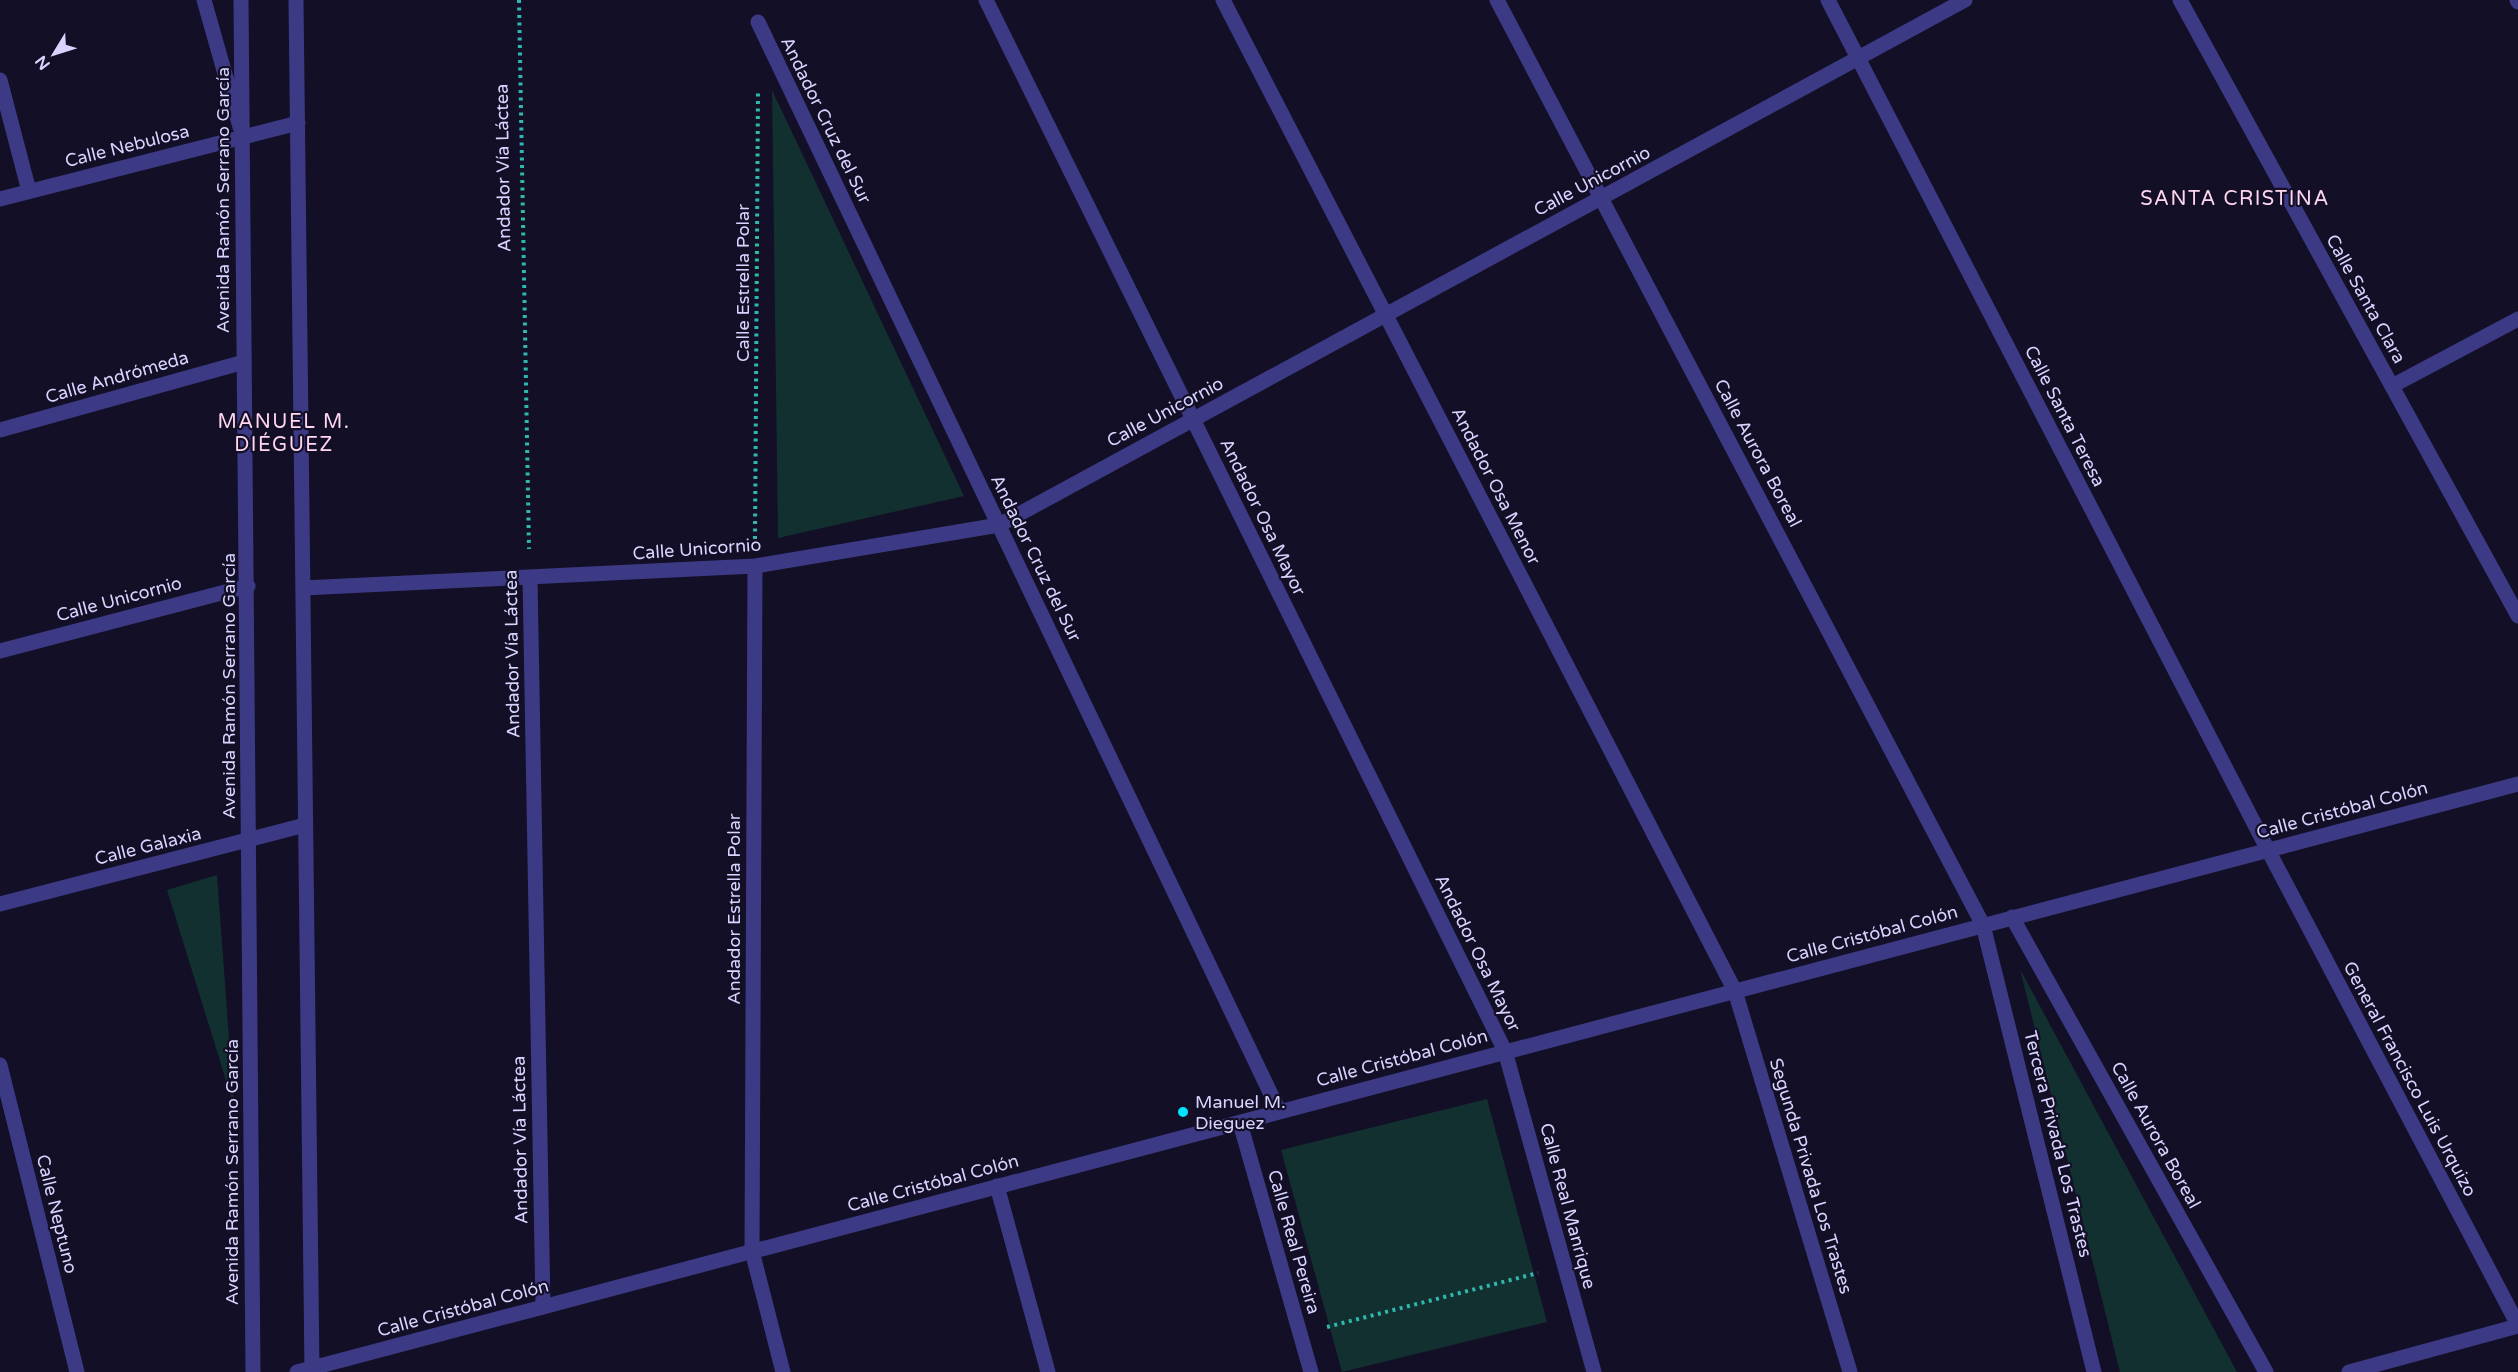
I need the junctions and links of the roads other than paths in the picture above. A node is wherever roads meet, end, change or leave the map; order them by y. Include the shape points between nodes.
1 (204, 0) edge
2 (241, 0) edge
3 (296, 0) edge
4 (986, 0) edge
5 (1223, 0) edge
6 (1497, 0) edge
7 (1828, 0) edge
8 (1965, 0) edge
9 (2180, 0) edge
10 (758, 22) dead end
11 (1858, 58) junction
12 (0, 80) edge
13 (298, 123) junction
14 (243, 137) junction
15 (29, 191) junction
16 (1601, 198) junction
17 (0, 199) edge
18 (1386, 315) junction
19 (2518, 319) edge
20 (244, 362) junction
21 (2392, 386) junction
22 (1193, 420) junction
23 (0, 430) edge
24 (999, 525) junction
25 (755, 566) junction
26 (530, 577) junction
27 (248, 586) junction
28 (303, 588) junction
29 (2518, 616) edge
30 (0, 651) edge
31 (2518, 784) edge
32 (305, 825) junction
33 (249, 840) junction
34 (2268, 850) junction
35 (0, 904) edge
36 (2012, 917) junction
37 (1983, 925) junction
38 (1735, 991) junction
39 (1505, 1051) junction
40 (0, 1065) edge
41 (1279, 1111) junction
42 (1240, 1123) junction
43 (997, 1186) junction
44 (752, 1251) junction
45 (543, 1307) junction
46 (2518, 1326) edge
47 (307, 1371) edge
48 (77, 1372) edge
49 (254, 1372) edge
50 (783, 1372) edge
51 (1048, 1372) edge
52 (1311, 1372) edge
53 (1594, 1372) edge
54 (1850, 1372) edge
55 (2094, 1372) edge
56 (2266, 1372) edge
57 (2349, 1372) edge

1 - 14 street
2 - 14 street, Avenida Ramón Serrano García
3 - 13 street
4 - 22 street, Andador Osa Mayor
5 - 18 street, Andador Osa Menor
6 - 16 street, Calle Aurora Boreal
7 - 11 street, Calle Santa Teresa
8 - 11 street, Calle Unicornio
9 - 21 street, Calle Santa Clara
10 - 24 street, Andador Cruz del Sur
11 - 16 street, Calle Unicornio
11 - 34 street, Calle Santa Teresa
12 - 15 street
13 - 14 street, Calle Nebulosa
13 - 28 street
14 - 15 street, Calle Nebulosa
14 - 20 street, Avenida Ramón Serrano García
15 - 17 street, Calle Nebulosa
16 - 18 street, Calle Unicornio
16 - 37 street, Calle Aurora Boreal
18 - 22 street, Calle Unicornio
18 - 38 street, Andador Osa Menor
19 - 21 street
20 - 23 street, Calle Andrómeda
20 - 27 street, Avenida Ramón Serrano García
21 - 29 street, Calle Santa Clara
22 - 24 street, Calle Unicornio
22 - 39 street, Andador Osa Mayor
24 - 25 street, Calle Unicornio
24 - 41 street, Andador Cruz del Sur
25 - 26 street, Calle Unicornio
25 - 44 street, Andador Estrella Polar
26 - 28 street, Calle Unicornio
26 - 45 street, Andador Vía Láctea
27 - 30 street, Calle Unicornio
27 - 33 street, Avenida Ramón Serrano García
28 - 32 street
31 - 34 street, Calle Cristóbal Colón
32 - 33 street, Calle Galaxia
32 - 47 street
33 - 35 street, Calle Galaxia
33 - 49 street, Avenida Ramón Serrano García
34 - 36 street, Calle Cristóbal Colón
34 - 46 street, General Francisco Luis Urquizo
36 - 37 street, Calle Cristóbal Colón
36 - 56 street, Calle Aurora Boreal
37 - 38 street, Calle Cristóbal Colón
37 - 55 street, Tercera Privada Los Trastes
38 - 39 street, Calle Cristóbal Colón
38 - 54 street, Segunda Privada Los Trastes
39 - 41 street, Calle Cristóbal Colón
39 - 53 street, Calle Real Manrique
40 - 48 street, Calle Neptuno
41 - 42 street, Calle Cristóbal Colón
42 - 43 street, Calle Cristóbal Colón
42 - 52 street, Calle Real Pereira
43 - 44 street, Calle Cristóbal Colón
43 - 51 street
44 - 45 street, Calle Cristóbal Colón
44 - 50 street, Andador Estrella Polar
45 - 47 street, Calle Cristóbal Colón
46 - 57 street

